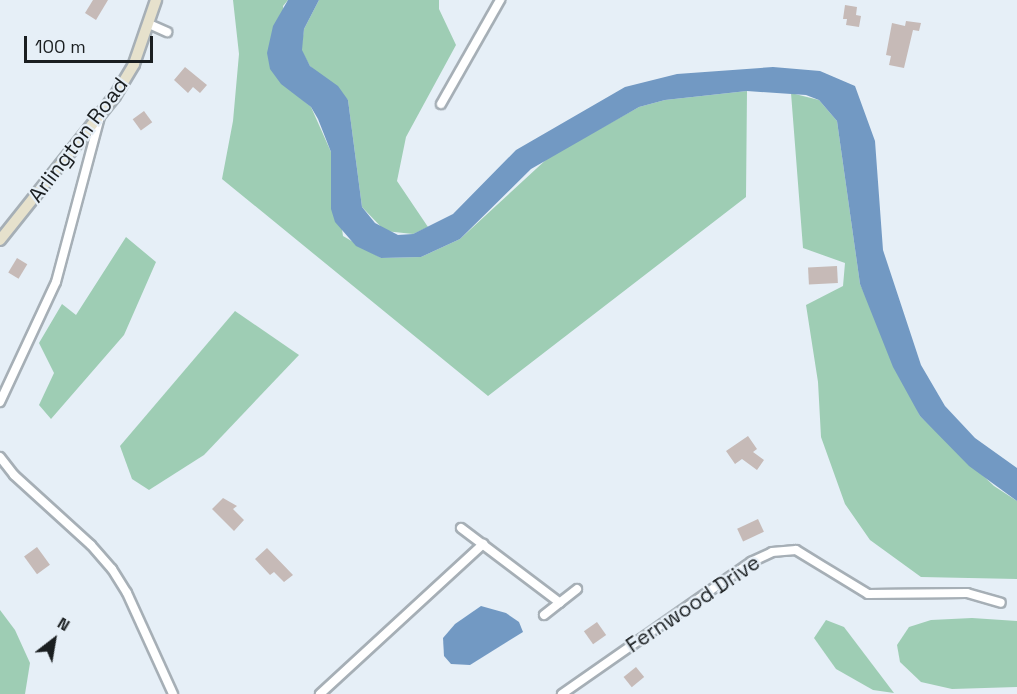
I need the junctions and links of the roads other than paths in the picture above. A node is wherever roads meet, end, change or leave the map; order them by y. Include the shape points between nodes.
1 (156, 0) edge
2 (500, 0) edge
3 (149, 24) junction
4 (167, 32) dead end
5 (441, 104) dead end
6 (100, 117) junction
7 (0, 240) edge
8 (0, 402) edge
9 (0, 457) edge
10 (461, 528) dead end
11 (483, 544) junction
12 (577, 589) dead end
13 (560, 603) junction
14 (1000, 603) dead end
15 (544, 615) dead end
16 (173, 694) edge
17 (320, 694) edge
18 (562, 694) edge

1 - 3 main road, Arlington Road
2 - 5 street
3 - 4 street
3 - 6 main road, Arlington Road via 134,64
6 - 7 main road, Arlington Road
6 - 8 street via 56,282
9 - 16 street via 112,569
10 - 11 street
11 - 13 street
11 - 17 street
12 - 13 street
13 - 15 street
14 - 18 street, Fernwood Drive via 981,595 947,592 868,594 796,550 772,552 751,562

